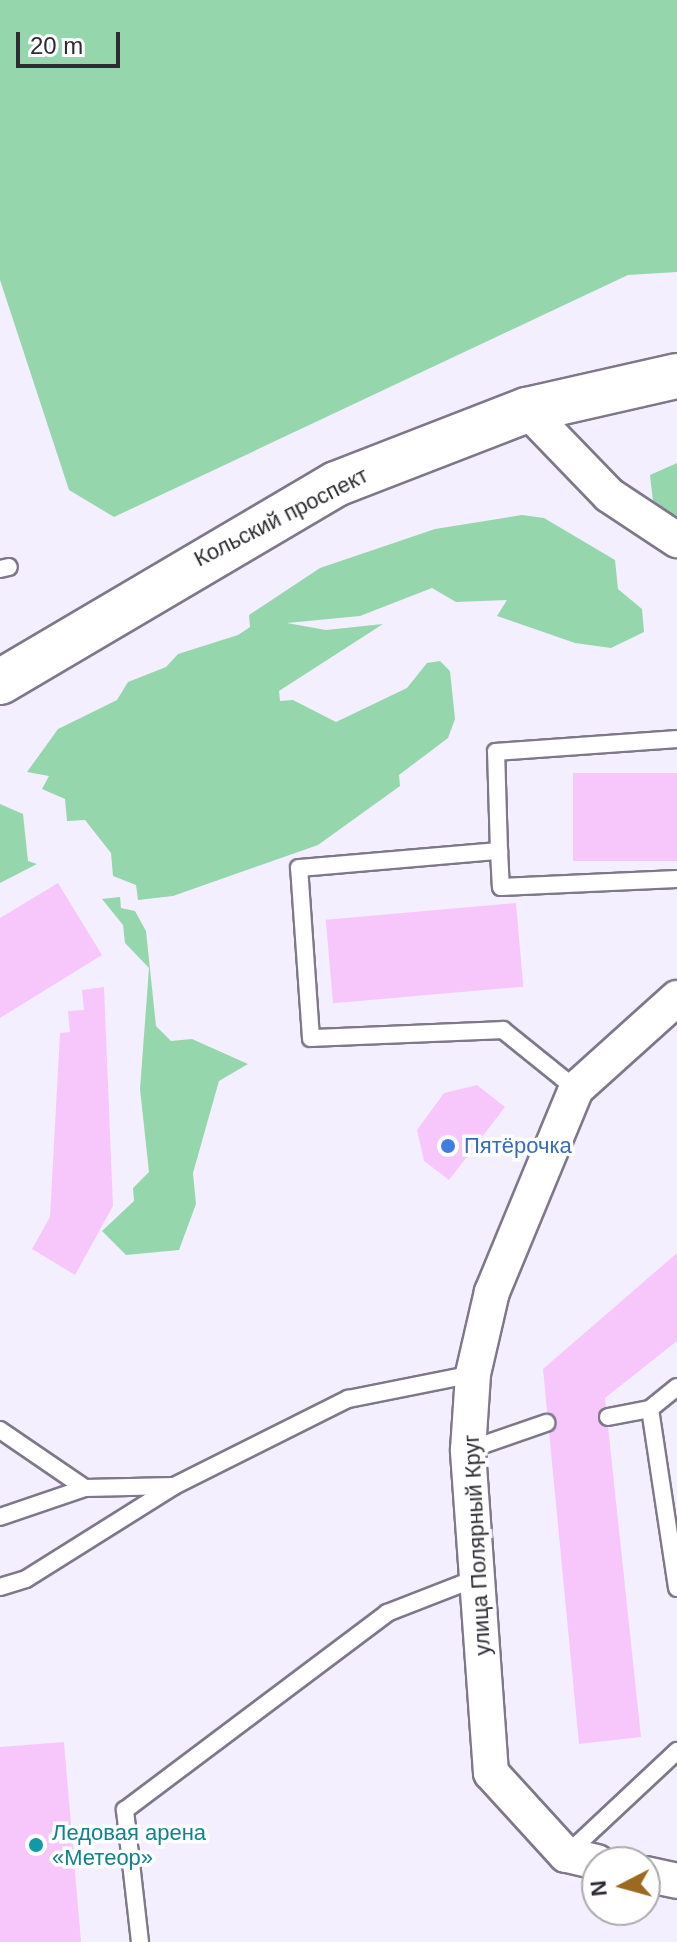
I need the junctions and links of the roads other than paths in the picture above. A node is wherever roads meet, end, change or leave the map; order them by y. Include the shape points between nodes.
1 (677, 376) edge
2 (527, 410) junction
3 (677, 540) edge
4 (0, 682) edge
5 (677, 739) edge
6 (499, 851) junction
7 (677, 879) edge
8 (677, 998) edge
9 (576, 1089) junction
10 (473, 1374) junction
11 (677, 1387) edge
12 (650, 1409) junction
13 (608, 1417) dead end
14 (546, 1423) dead end
15 (0, 1430) edge
16 (468, 1450) junction
17 (174, 1486) junction
18 (85, 1488) junction
19 (0, 1517) edge
20 (477, 1578) junction
21 (0, 1587) edge
22 (677, 1588) edge
23 (677, 1751) edge
24 (593, 1846) edge
25 (581, 1858) edge
26 (140, 1942) edge

1 - 2 main road, Кольский проспект
2 - 3 street via 609,495
2 - 4 main road, Кольский проспект via 336,484 200,558
5 - 6 lane via 496,752
6 - 7 lane via 501,887
6 - 9 lane via 299,868 311,1038 503,1030
8 - 9 street, улица Полярный Круг
9 - 10 street, улица Полярный Круг via 492,1292
10 - 16 street, улица Полярный Круг
10 - 17 lane via 348,1399
11 - 12 lane
12 - 13 lane
12 - 22 lane
14 - 16 lane
15 - 18 lane
16 - 20 street, улица Полярный Круг
17 - 18 lane
17 - 21 lane via 26,1579
18 - 19 lane
20 - 25 street, улица Полярный Круг via 491,1773
20 - 26 lane via 387,1613 125,1810
23 - 24 lane

